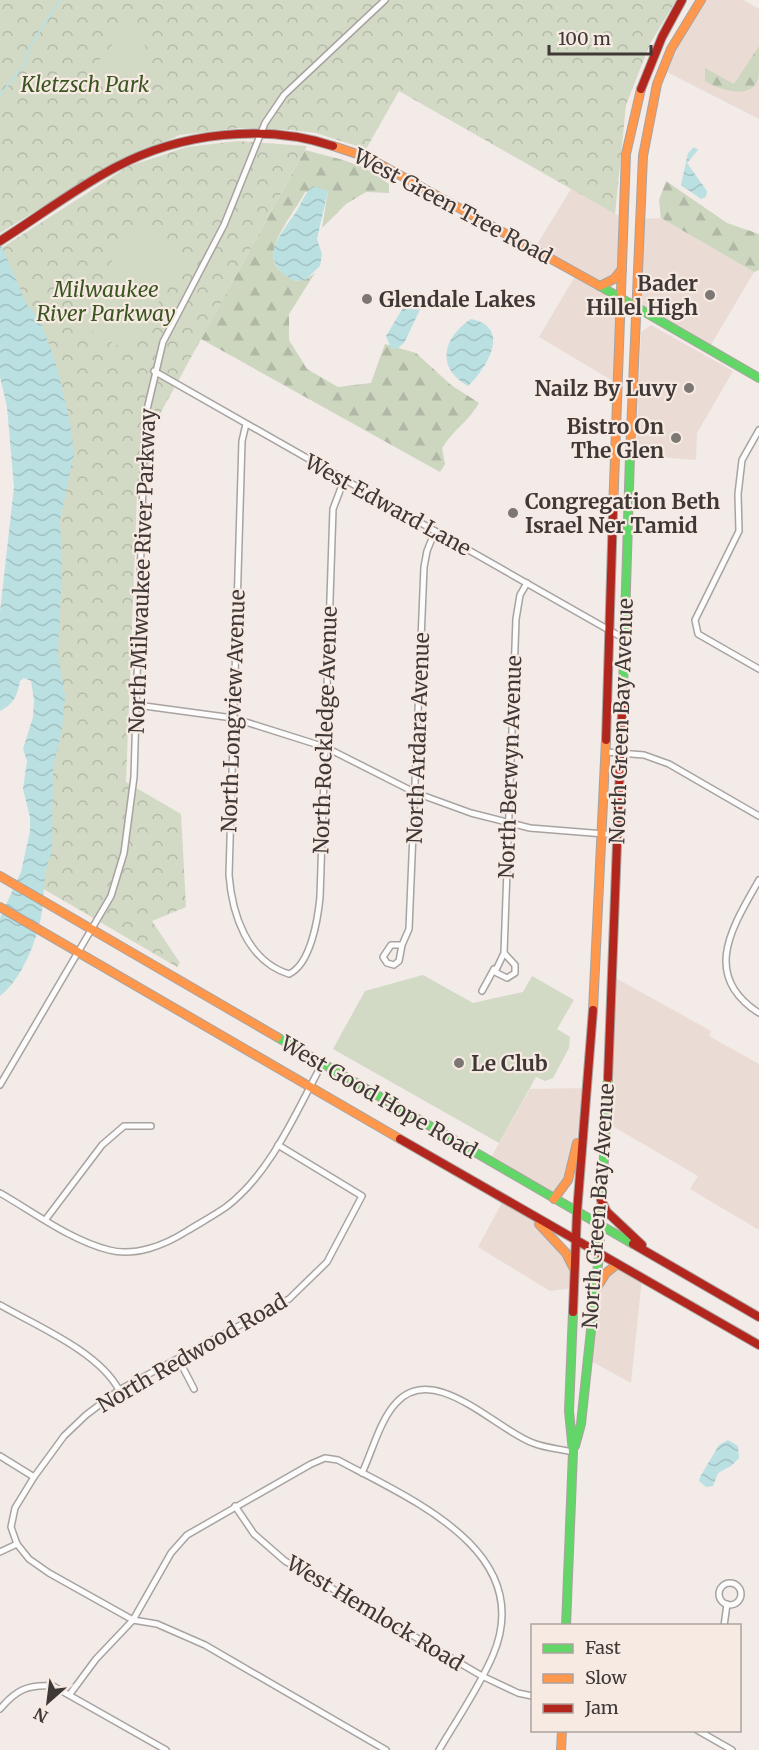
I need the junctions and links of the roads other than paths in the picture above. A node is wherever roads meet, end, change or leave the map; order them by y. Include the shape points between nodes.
1 (385, 0) edge
2 (682, 0) edge
3 (701, 0) edge
4 (259, 134) junction
5 (0, 241) edge
6 (622, 269) junction
7 (600, 286) junction
8 (621, 298) junction
9 (635, 306) junction
10 (154, 371) junction
11 (759, 378) edge
12 (246, 424) junction
13 (759, 430) edge
14 (344, 480) junction
15 (435, 531) junction
16 (527, 583) junction
17 (609, 630) junction
18 (623, 638) junction
19 (759, 669) edge
20 (136, 705) junction
21 (233, 718) junction
22 (325, 747) junction
23 (606, 752) junction
24 (620, 753) junction
25 (416, 793) junction
26 (759, 816) edge
27 (508, 823) junction
28 (602, 835) junction
29 (617, 835) junction
30 (3, 878) edge
31 (759, 880) edge
32 (0, 907) edge
33 (92, 930) junction
34 (402, 945) dead end
35 (77, 951) junction
36 (504, 953) junction
37 (495, 968) junction
38 (289, 974) joint
39 (482, 992) dead end
40 (759, 1013) edge
41 (322, 1064) junction
42 (0, 1085) edge
43 (310, 1086) junction
44 (584, 1110) junction
45 (151, 1126) dead end
46 (278, 1145) junction
47 (0, 1193) edge
48 (554, 1199) junction
49 (601, 1200) junction
50 (577, 1212) junction
51 (531, 1215) junction
52 (46, 1219) junction
53 (600, 1225) junction
54 (576, 1242) junction
55 (599, 1255) junction
56 (653, 1256) junction
57 (616, 1265) junction
58 (575, 1273) junction
59 (594, 1294) junction
60 (0, 1305) edge
61 (759, 1317) edge
62 (759, 1345) edge
63 (179, 1360) junction
64 (194, 1389) dead end
65 (119, 1390) junction
66 (573, 1452) junction
67 (0, 1456) edge
68 (362, 1473) junction
69 (34, 1477) junction
70 (235, 1506) junction
71 (16, 1544) junction
72 (0, 1552) edge
73 (727, 1604) junction
74 (133, 1620) junction
75 (566, 1624) edge
76 (724, 1624) edge
77 (482, 1676) junction
78 (70, 1694) junction
79 (531, 1696) edge
80 (0, 1709) edge
81 (562, 1732) edge
82 (699, 1732) edge
83 (724, 1748) edge
84 (166, 1750) edge
85 (386, 1750) edge
86 (439, 1750) edge
87 (561, 1750) edge
88 (732, 1750) edge

1 - 4 street, North Milwaukee River Parkway via 284,95
2 - 6 main road, North Green Bay Avenue via 658,41 631,118
3 - 9 main road, North Green Bay Avenue via 671,49 647,122
4 - 5 main road, West Green Tree Road via 192,140 143,154 94,180
4 - 7 main road, West Green Tree Road via 315,140 369,158
4 - 10 street, North Milwaukee River Parkway via 224,225 170,325
6 - 7 main road via 614,279
6 - 8 main road, North Green Bay Avenue
7 - 8 main road, West Green Tree Road
8 - 9 main road, West Green Tree Road
8 - 17 main road, North Green Bay Avenue
9 - 11 main road, West Green Tree Road
9 - 18 main road, North Green Bay Avenue
10 - 12 street, West Edward Lane
10 - 20 street, North Milwaukee River Parkway via 145,418
12 - 14 street, West Edward Lane
12 - 21 street, North Longview Avenue via 242,441
13 - 19 street via 742,460 739,531 695,620 698,634
14 - 15 street, West Edward Lane
14 - 22 street, North Rockledge Avenue via 333,509
15 - 16 street, West Edward Lane
15 - 25 street, North Ardara Avenue via 424,567
16 - 17 street, West Edward Lane
16 - 27 street, North Berwyn Avenue via 516,619
17 - 18 street, West Edward Lane
17 - 23 main road, North Green Bay Avenue
18 - 24 main road, North Green Bay Avenue
20 - 21 street
20 - 33 street, North Milwaukee River Parkway via 134,777 126,843 111,896
21 - 22 street
21 - 38 street, North Longview Avenue via 228,855 234,912 255,948 269,963
22 - 25 street
22 - 38 street, North Rockledge Avenue via 316,924 303,959
23 - 24 street
23 - 28 main road, North Green Bay Avenue
24 - 26 street via 644,755 669,764
24 - 29 main road, North Green Bay Avenue
25 - 27 street
25 - 34 street, North Ardara Avenue via 411,914
27 - 28 street
27 - 36 street, North Berwyn Avenue
28 - 29 street
28 - 44 main road, North Green Bay Avenue via 598,954
29 - 49 main road, North Green Bay Avenue
30 - 33 main road, West Good Hope Road
31 - 40 street via 726,947 726,970 734,991
32 - 35 main road, West Good Hope Road
33 - 35 street, North Milwaukee River Parkway
33 - 41 main road, West Good Hope Road
35 - 42 street, North Milwaukee River Parkway
35 - 43 main road, West Good Hope Road
36 - 37 street, North Berwyn Avenue
36 - 37 street, North Berwyn Avenue via 516,965 515,973 504,977
37 - 39 street, North Berwyn Avenue
41 - 43 street
41 - 48 main road, West Good Hope Road
43 - 46 street
43 - 51 main road, West Good Hope Road
44 - 48 main road via 568,1180
44 - 50 main road, North Green Bay Avenue
45 - 52 street via 124,1126 102,1145
46 - 52 street via 227,1206 174,1240 141,1251 111,1251 82,1241
46 - 63 street, North Redwood Road via 362,1196 327,1262 289,1299
47 - 52 street
48 - 50 main road, West Good Hope Road
49 - 53 main road, North Green Bay Avenue
49 - 56 main road via 607,1212
50 - 53 main road, West Good Hope Road
50 - 54 main road, North Green Bay Avenue
51 - 54 main road, West Good Hope Road
51 - 58 main road via 566,1253
53 - 55 main road, North Green Bay Avenue
53 - 56 main road, West Good Hope Road
54 - 55 main road, West Good Hope Road
54 - 58 main road, North Green Bay Avenue
55 - 57 main road, West Good Hope Road
55 - 59 main road, North Green Bay Avenue
56 - 61 main road, West Good Hope Road
57 - 59 main road via 606,1273
57 - 62 main road, West Good Hope Road
58 - 66 main road, North Green Bay Avenue via 570,1411
59 - 66 main road, North Green Bay Avenue via 581,1424
60 - 65 street via 92,1358 112,1376
63 - 64 street
63 - 65 street, North Redwood Road
65 - 69 street, North Redwood Road via 64,1436
66 - 68 street via 532,1443 431,1388 414,1391 396,1402
66 - 75 main road, North Green Bay Avenue
67 - 69 street
68 - 70 street via 338,1460 325,1458
68 - 77 street via 441,1519 481,1553 494,1576 501,1629
69 - 71 street, North Redwood Road via 15,1508 11,1527
70 - 74 street via 178,1543
70 - 77 street, West Hemlock Road via 254,1534 285,1561
71 - 72 street
71 - 74 street via 49,1573
73 - 73 street via 721,1600 720,1589 732,1583 740,1588 741,1597
73 - 76 street
74 - 78 street
74 - 85 street via 157,1624 205,1645
77 - 79 street, West Hemlock Road
77 - 86 street
78 - 80 street via 53,1686 35,1685 12,1695
78 - 84 street
81 - 87 main road
82 - 83 street
83 - 88 street

